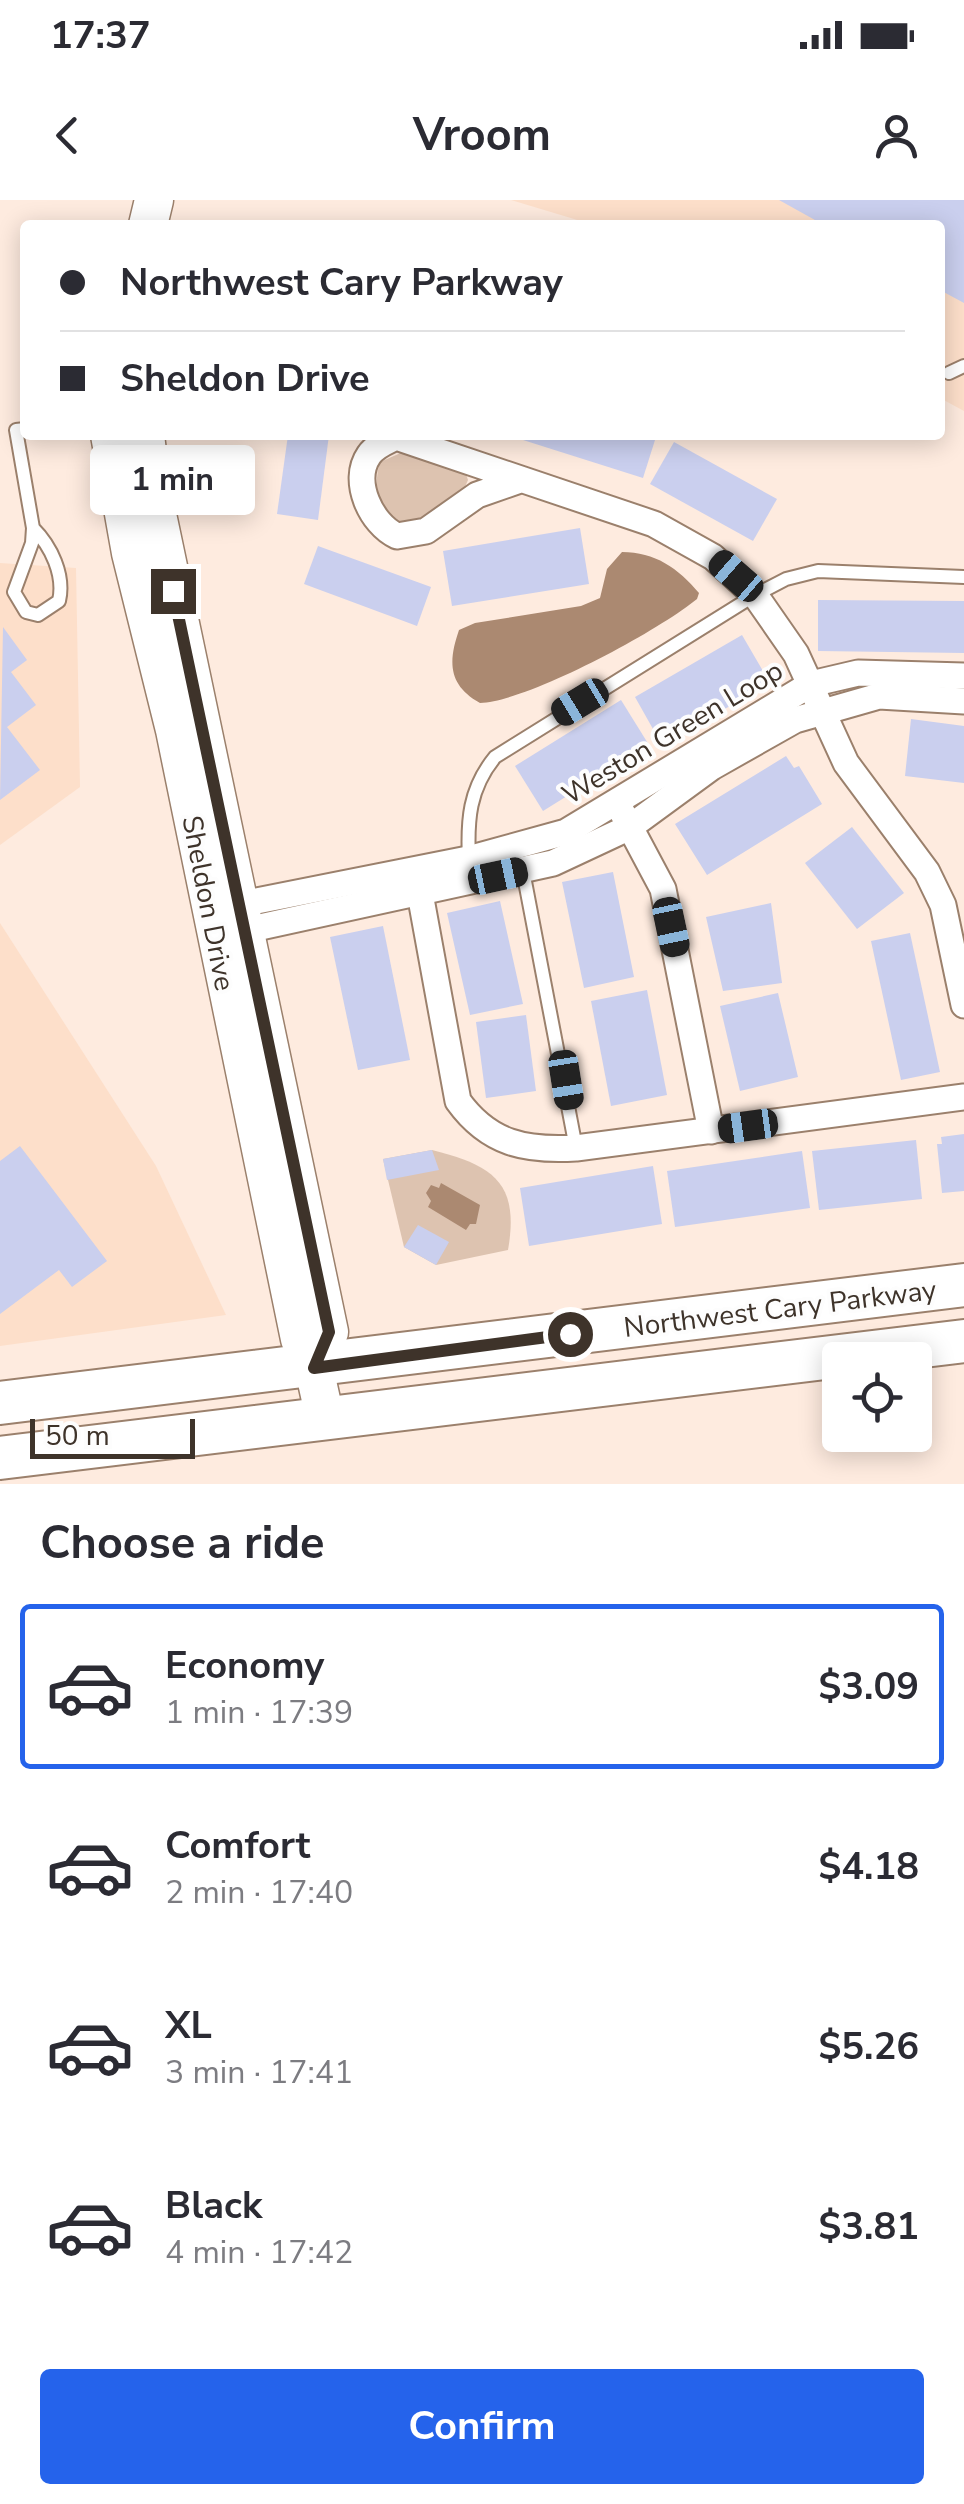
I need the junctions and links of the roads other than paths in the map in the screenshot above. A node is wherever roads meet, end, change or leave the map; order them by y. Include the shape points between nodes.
1 (964, 366) edge
2 (949, 374) dead end
3 (20, 430) edge
4 (111, 440) edge
5 (146, 440) edge
6 (392, 440) edge
7 (405, 440) edge
8 (520, 480) junction
9 (32, 528) junction
10 (964, 577) edge
11 (755, 595) junction
12 (964, 676) edge
13 (810, 684) junction
14 (964, 701) edge
15 (823, 711) junction
16 (617, 803) junction
17 (630, 827) junction
18 (472, 870) junction
19 (522, 871) junction
20 (418, 881) junction
21 (228, 920) junction
22 (964, 1005) edge
23 (964, 1097) edge
24 (711, 1131) junction
25 (576, 1148) junction
26 (964, 1285) edge
27 (964, 1340) edge
28 (314, 1368) junction
29 (0, 1404) edge
30 (325, 1418) junction
31 (0, 1458) edge

1 - 2 lane
3 - 9 lane
4 - 21 street, Sheldon Drive via 131,553
5 - 21 street, Sheldon Drive
6 - 8 street via 369,455 363,486 374,519 396,536 426,530 477,495
7 - 8 street
8 - 11 street via 654,524 713,557
9 - 9 lane via 52,554 61,590 59,601 38,615 26,612 14,592
10 - 11 lane via 818,571
11 - 13 street
11 - 18 lane via 495,756 473,792
12 - 13 street, Weston Green Loop via 858,673
13 - 15 street
13 - 16 street, Weston Green Loop
14 - 15 street, Weston Green Loop via 880,696
15 - 17 street, Weston Green Loop via 712,766
15 - 22 street via 846,763 927,872 943,905
16 - 17 street
16 - 18 street, Weston Green Loop
17 - 19 street, Weston Green Loop
17 - 24 street via 663,889
18 - 19 street, Weston Green Loop
18 - 20 street, Weston Green Loop
19 - 25 lane
20 - 21 street, Weston Green Loop
20 - 25 street via 458,1101 506,1143
21 - 28 street, Sheldon Drive via 300,1339
23 - 24 street
24 - 25 street
26 - 28 main road, Northwest Cary Parkway
27 - 30 main road, Northwest Cary Parkway
28 - 29 main road, Northwest Cary Parkway
28 - 30 street, Sheldon Drive
30 - 31 main road, Northwest Cary Parkway

